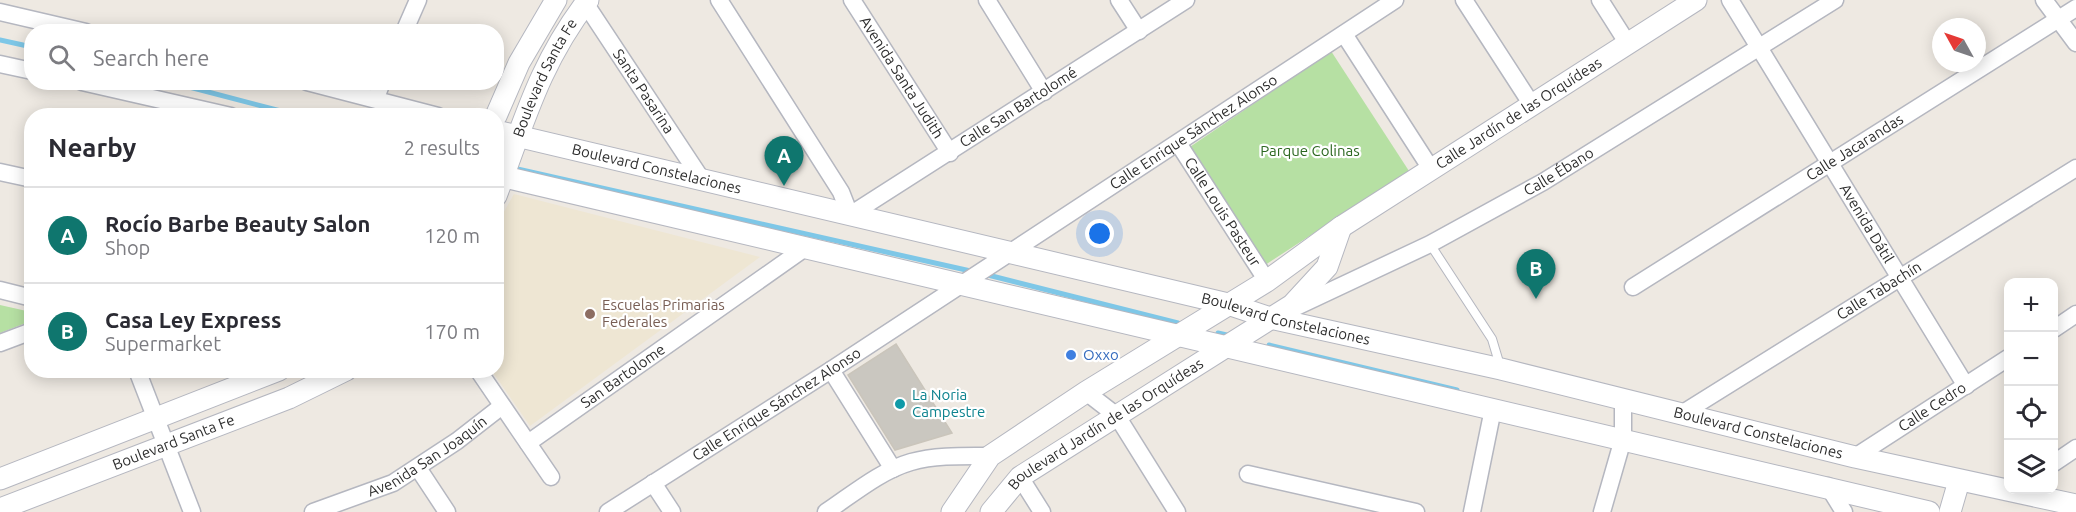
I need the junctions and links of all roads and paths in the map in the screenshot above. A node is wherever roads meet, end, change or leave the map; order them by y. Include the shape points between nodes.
1 (418, 0) edge
2 (556, 0) edge
3 (719, 0) edge
4 (852, 0) edge
5 (987, 0) edge
6 (1119, 0) edge
7 (1186, 0) edge
8 (1395, 0) edge
9 (1464, 0) edge
10 (1600, 0) edge
11 (1696, 0) edge
12 (1730, 0) edge
13 (1835, 0) edge
14 (2044, 0) edge
15 (586, 1) edge
16 (2076, 8) edge
17 (0, 12) edge
18 (2058, 20) junction
19 (52, 24) edge
20 (408, 24) edge
21 (1139, 31) junction
22 (1344, 34) junction
23 (1628, 44) junction
24 (2076, 44) edge
25 (1759, 47) junction
26 (0, 64) edge
27 (24, 69) edge
28 (117, 90) edge
29 (342, 90) edge
30 (379, 90) edge
31 (1044, 92) junction
32 (376, 98) junction
33 (1532, 105) junction
34 (196, 108) edge
35 (410, 108) edge
36 (499, 108) edge
37 (504, 135) edge
38 (515, 141) junction
39 (1178, 143) junction
40 (950, 153) junction
41 (1830, 163) junction
42 (2076, 168) edge
43 (1431, 170) junction
44 (504, 171) edge
45 (0, 172) edge
46 (24, 177) edge
47 (504, 180) edge
48 (702, 180) junction
49 (850, 215) junction
50 (1341, 227) junction
51 (1430, 243) junction
52 (805, 248) junction
53 (999, 258) junction
54 (1900, 278) junction
55 (965, 280) junction
56 (1267, 281) junction
57 (1633, 287) dead end
58 (0, 290) edge
59 (24, 296) edge
60 (1228, 304) junction
61 (2076, 314) edge
62 (1270, 318) junction
63 (2058, 326) edge
64 (24, 334) edge
65 (1176, 336) junction
66 (0, 343) edge
67 (1228, 346) junction
68 (2004, 361) edge
69 (1501, 369) junction
70 (831, 370) junction
71 (140, 378) edge
72 (259, 378) edge
73 (331, 378) edge
74 (483, 378) edge
75 (1966, 386) junction
76 (1086, 392) junction
77 (1624, 404) junction
78 (502, 406) junction
79 (1493, 409) junction
80 (1683, 413) junction
81 (1117, 416) junction
82 (155, 419) junction
83 (1622, 435) junction
84 (528, 443) junction
85 (166, 445) junction
86 (2076, 448) edge
87 (990, 456) junction
88 (1855, 457) junction
89 (2058, 460) edge
90 (418, 468) junction
91 (893, 469) junction
92 (1248, 474) dead end
93 (551, 477) dead end
94 (1020, 477) junction
95 (0, 479) edge
96 (1959, 481) junction
97 (653, 483) junction
98 (1828, 486) junction
99 (2004, 489) edge
100 (2028, 494) edge
101 (2076, 505) edge
102 (0, 509) edge
103 (192, 512) edge
104 (313, 512) edge
105 (447, 512) edge
106 (608, 512) edge
107 (672, 512) edge
108 (826, 512) edge
109 (952, 512) edge
110 (991, 512) edge
111 (1042, 512) edge
112 (1178, 512) edge
113 (1416, 512) edge
114 (1472, 512) edge
115 (1602, 512) edge
116 (1844, 512) edge
117 (1929, 512) edge
118 (1950, 512) edge

1 - 20 street
2 - 36 street, Boulevard Santa Fe via 519,63
3 - 49 street via 841,192
4 - 40 street, Avenida Santa Judith
5 - 31 street
6 - 21 street
7 - 21 street, Calle San Bartolomé
8 - 22 street, Calle Enrique Sánchez Alonso
9 - 33 street
10 - 23 street
11 - 23 street, Calle Jardín de las Orquídeas
12 - 25 street, Avenida Dátil
13 - 25 street, Calle Ébano
14 - 18 street
15 - 38 street, Boulevard Santa Fe via 549,58
15 - 48 street, Santa Pasarina
16 - 18 street, Calle Jacarandas
17 - 19 street
18 - 24 street
18 - 41 street, Calle Jacarandas
21 - 31 street, Calle San Bartolomé
22 - 39 street, Calle Enrique Sánchez Alonso
22 - 43 street
23 - 33 street, Calle Jardín de las Orquídeas
25 - 41 street, Avenida Dátil
25 - 51 street, Calle Ébano via 1543,182
26 - 27 street
28 - 34 street
29 - 32 street
30 - 32 street
31 - 40 street, Calle San Bartolomé
32 - 35 street
33 - 43 street, Calle Jardín de las Orquídeas
37 - 38 street, Boulevard Constelaciones
38 - 44 street, Boulevard Santa Fe
38 - 48 street, Boulevard Constelaciones
39 - 53 street, Calle Enrique Sánchez Alonso
39 - 56 street, Calle Louis Pasteur
40 - 49 street, Calle San Bartolomé
41 - 54 street, Avenida Dátil
41 - 57 street, Calle Jacarandas
42 - 54 street, Calle Tabachín
43 - 50 street, Calle Jardín de las Orquídeas
45 - 46 street
47 - 52 street
48 - 49 street, Boulevard Constelaciones
49 - 53 street, Boulevard Constelaciones
50 - 56 street, Calle Jardín de las Orquídeas
50 - 62 street via 1327,267 1292,305
51 - 62 street, Calle Ébano
51 - 69 lane via 1487,330
52 - 55 street
52 - 84 street, San Bartolome
53 - 55 street, Calle Enrique Sánchez Alonso
53 - 60 street, Boulevard Constelaciones
54 - 75 street, Avenida Dátil
54 - 80 street, Calle Tabachín
55 - 65 street
55 - 70 street, Calle Enrique Sánchez Alonso
56 - 60 street, Calle Jardín de las Orquídeas
58 - 59 street
60 - 62 street, Boulevard Constelaciones
60 - 65 street, Calle Jardín de las Orquídeas
61 - 63 street
62 - 67 street, Boulevard Jardín de las Orquídeas
62 - 69 street, Boulevard Constelaciones
64 - 66 street
65 - 67 street
65 - 76 street
67 - 79 street
67 - 81 street, Boulevard Jardín de las Orquídeas
68 - 75 street, Calle Cedro
69 - 77 street, Boulevard Constelaciones
70 - 91 street
70 - 97 street, Calle Enrique Sánchez Alonso
71 - 82 street
72 - 82 street, Boulevard Santa Fe
73 - 85 street, Boulevard Santa Fe
74 - 78 street
75 - 88 street, Calle Cedro
76 - 81 street
76 - 87 street
77 - 80 street, Boulevard Constelaciones
77 - 83 street
78 - 84 street
78 - 90 street, Avenida San Joaquín
79 - 83 street
79 - 114 street
80 - 88 street, Boulevard Constelaciones
81 - 94 street, Boulevard Jardín de las Orquídeas
81 - 112 street
82 - 85 street
82 - 95 street, Boulevard Santa Fe
83 - 98 street
83 - 115 street
84 - 93 street
85 - 102 street, Boulevard Santa Fe
85 - 103 street
86 - 89 street
87 - 91 street via 940,457
87 - 109 street
88 - 96 street, Boulevard Constelaciones
90 - 104 street, Avenida San Joaquín via 393,483
90 - 105 street
91 - 108 street
92 - 113 street
94 - 110 street, Boulevard Jardín de las Orquídeas
94 - 111 street
96 - 99 street, Boulevard Constelaciones
96 - 118 street
97 - 106 street, Calle Enrique Sánchez Alonso
97 - 107 street
98 - 116 street
98 - 117 street
100 - 101 street, Boulevard Constelaciones

